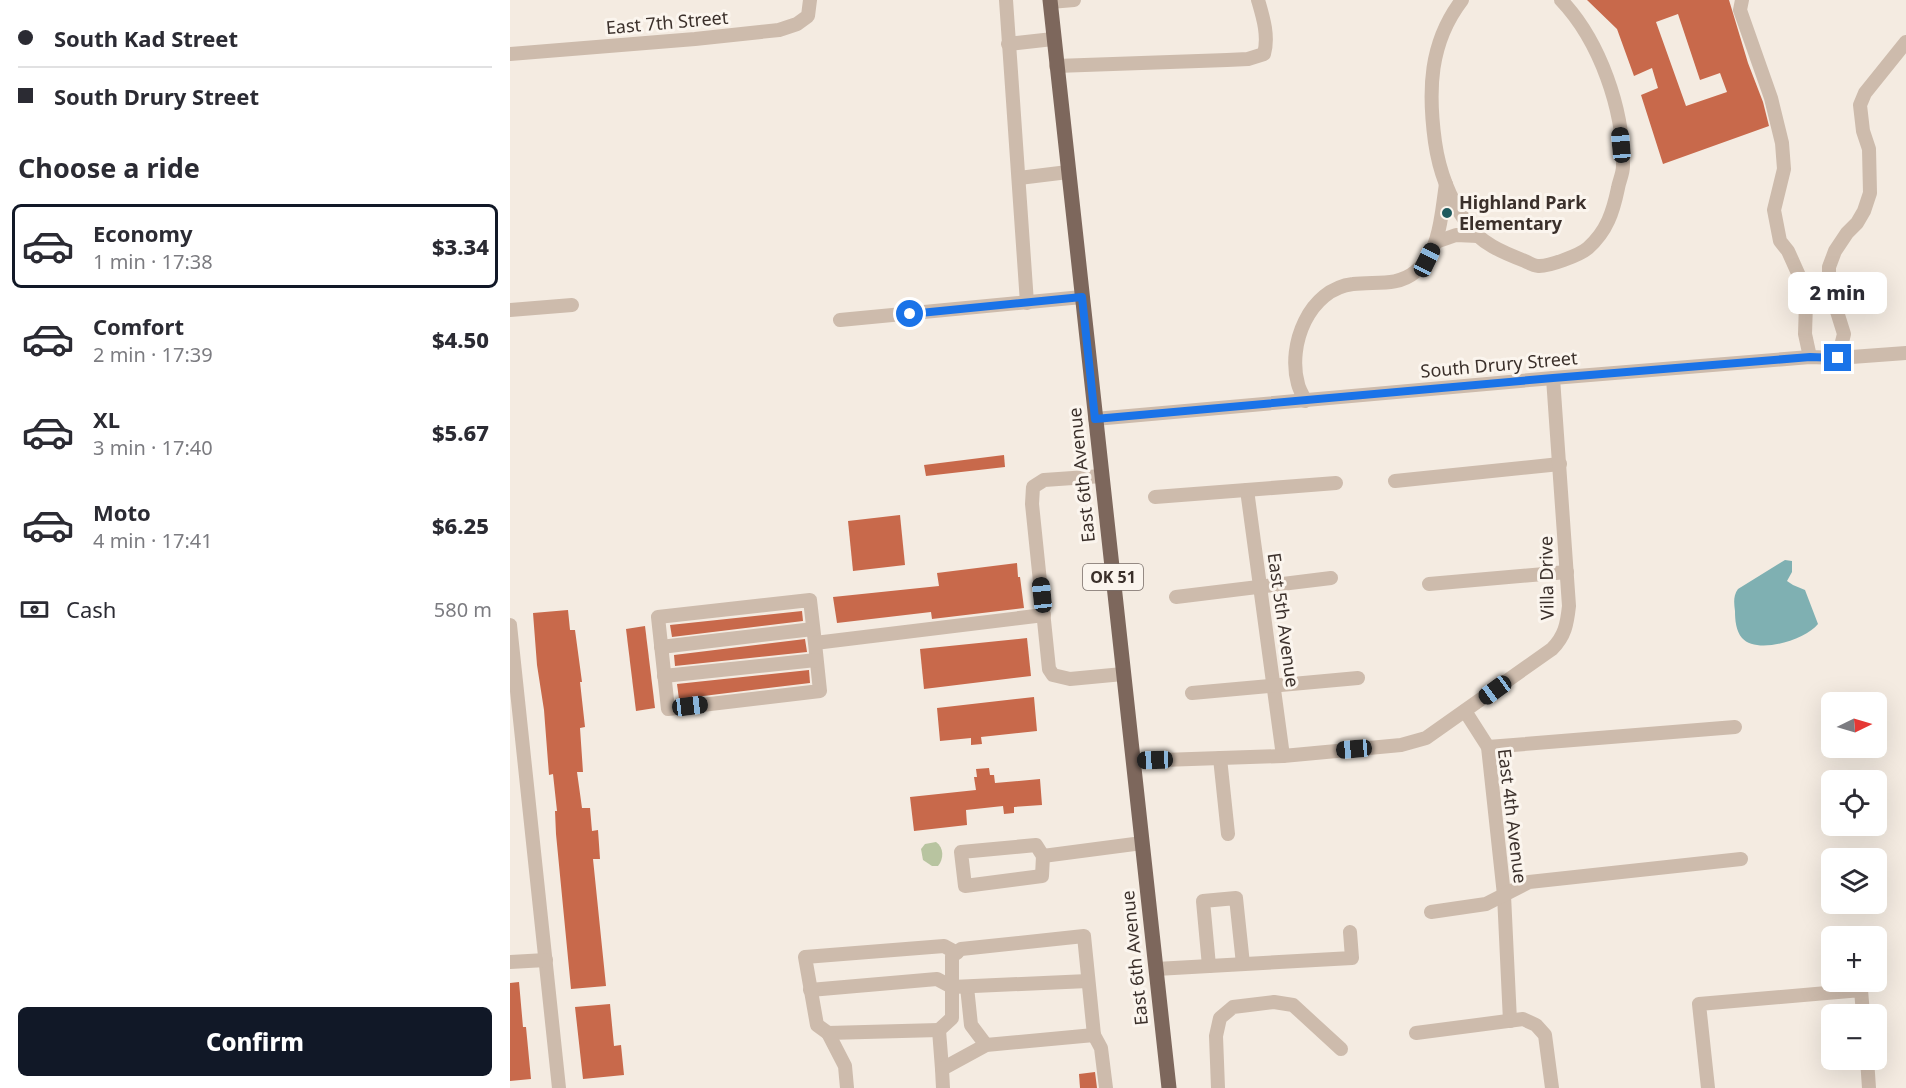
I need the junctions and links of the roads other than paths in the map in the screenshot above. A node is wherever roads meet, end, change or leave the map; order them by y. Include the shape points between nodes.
1 (810, 0) edge
2 (1006, 0) edge
3 (1074, 0) edge
4 (1258, 0) edge
5 (1462, 0) edge
6 (1561, 0) edge
7 (1742, 0) edge
8 (1050, 1) edge
9 (1053, 39) junction
10 (1906, 42) edge
11 (1008, 44) junction
12 (510, 54) edge
13 (1056, 66) junction
14 (1068, 172) junction
15 (1019, 178) junction
16 (1446, 184) junction
17 (1478, 236) junction
18 (1436, 242) junction
19 (1082, 297) junction
20 (1027, 303) junction
21 (572, 305) dead end
22 (510, 310) edge
23 (840, 320) dead end
24 (1906, 352) edge
25 (1810, 357) junction
26 (1838, 358) junction
27 (1553, 378) junction
28 (1305, 401) junction
29 (1095, 419) junction
30 (1560, 464) junction
31 (1102, 476) junction
32 (1395, 481) dead end
33 (1336, 483) dead end
34 (1246, 490) junction
35 (1155, 497) dead end
36 (1567, 572) junction
37 (1331, 578) dead end
38 (1429, 584) dead end
39 (1260, 587) junction
40 (1176, 597) dead end
41 (1044, 615) junction
42 (510, 625) edge
43 (814, 636) junction
44 (661, 647) junction
45 (816, 660) junction
46 (1123, 674) junction
47 (664, 676) junction
48 (1358, 678) dead end
49 (1274, 686) junction
50 (1192, 693) dead end
51 (1466, 711) junction
52 (1735, 727) dead end
53 (1488, 747) junction
54 (1284, 756) junction
55 (1220, 758) junction
56 (1133, 761) junction
57 (1228, 834) dead end
58 (1142, 843) junction
59 (1043, 856) junction
60 (1741, 859) dead end
61 (1504, 895) junction
62 (1431, 912) dead end
63 (1350, 932) dead end
64 (957, 953) junction
65 (546, 960) junction
66 (510, 962) edge
67 (1243, 964) junction
68 (1209, 966) junction
69 (1156, 969) junction
70 (1088, 981) junction
71 (952, 987) junction
72 (967, 987) junction
73 (810, 990) junction
74 (1862, 1004) edge
75 (1510, 1021) junction
76 (939, 1030) junction
77 (1416, 1032) dead end
78 (828, 1033) junction
79 (1094, 1035) junction
80 (986, 1045) junction
81 (1341, 1049) dead end
82 (942, 1069) junction
83 (1868, 1070) edge
84 (559, 1088) edge
85 (847, 1088) edge
86 (943, 1088) edge
87 (1106, 1088) edge
88 (1169, 1088) edge
89 (1218, 1088) edge
90 (1552, 1088) edge
91 (1708, 1088) edge
92 (1869, 1088) edge

1 - 12 street, East 7th Street via 808,16 779,30
2 - 11 street
3 - 8 street
4 - 13 street via 1264,22 1264,54 1248,59
5 - 16 street via 1441,36 1431,87 1437,155
6 - 17 street via 1593,44 1607,76 1619,122 1623,168 1614,208 1606,228 1588,248 1573,257 1538,266 1500,252
7 - 25 street via 1740,10 1772,98 1782,143 1784,169 1773,210 1780,241 1801,280
8 - 9 main road, East 6th Avenue / OK 51
9 - 11 street
9 - 13 main road, East 6th Avenue / OK 51
10 - 26 street via 1865,93 1860,105 1869,149 1870,193 1857,223 1835,251 1829,267 1829,286 1844,334
11 - 15 street
13 - 14 main road, East 6th Avenue / OK 51
14 - 15 street
14 - 19 main road, East 6th Avenue / OK 51
15 - 20 street
16 - 17 street via 1466,223
16 - 18 street
17 - 18 street via 1456,235
18 - 28 street via 1427,260 1413,274 1399,281 1352,284 1337,289 1323,297 1307,315 1298,335 1296,360 1297,383
19 - 20 street
19 - 29 main road, East 6th Avenue / OK 51
20 - 23 street
21 - 22 street
24 - 26 street, South Drury Street
25 - 26 street, South Drury Street
25 - 27 street, South Drury Street
27 - 28 street, South Drury Street
27 - 30 street, Villa Drive
28 - 29 street, South Drury Street
29 - 31 main road, East 6th Avenue / OK 51
30 - 32 street
30 - 36 street, Villa Drive
31 - 41 street via 1044,480 1033,487
31 - 46 main road, East 6th Avenue / OK 51
33 - 34 street
34 - 35 street
34 - 39 street, East 5th Avenue
36 - 38 street
36 - 51 street, Villa Drive via 1569,606 1561,640
37 - 39 street
39 - 40 street
39 - 49 street, East 5th Avenue
41 - 43 street
41 - 46 street via 1049,669 1053,675 1070,679
42 - 65 street
43 - 44 street
43 - 44 street via 810,600 658,617
43 - 45 street
44 - 47 street
45 - 47 street
45 - 47 street via 820,691 668,709
46 - 56 main road, East 6th Avenue / OK 51
48 - 49 street
49 - 50 street
49 - 54 street, East 5th Avenue
51 - 53 street, East 4th Avenue
51 - 54 street, Villa Drive via 1426,738 1401,745
52 - 53 street
53 - 61 street, East 4th Avenue
54 - 55 street, Villa Drive
55 - 56 street, Villa Drive
55 - 57 street
56 - 58 main road, East 6th Avenue / OK 51
58 - 59 street
58 - 69 main road, East 6th Avenue / OK 51
59 - 59 street via 1036,845 961,852 964,886 1042,876
60 - 61 street via 1529,882
61 - 62 street via 1486,904
61 - 75 street, East 4th Avenue
63 - 67 street via 1352,958
64 - 70 street via 961,949 1084,936
64 - 71 street via 952,956
64 - 73 street via 944,946 805,957
65 - 66 street
65 - 84 street
67 - 68 street
67 - 68 street via 1236,898 1203,901
68 - 69 street
69 - 88 main road, East 6th Avenue / OK 51
70 - 72 street
70 - 79 street
71 - 72 street
71 - 73 street via 937,979
71 - 76 street via 952,1018
72 - 80 street via 971,1025
73 - 78 street via 817,1025
74 - 91 street via 1861,990 1699,1004
75 - 77 street
75 - 90 street via 1523,1019 1545,1035
76 - 78 street
76 - 82 street
78 - 85 street via 845,1066
79 - 80 street
79 - 87 street via 1101,1048
80 - 82 street
81 - 89 street via 1293,1005 1274,1002 1233,1007 1220,1018 1216,1036
82 - 86 street
83 - 92 street

